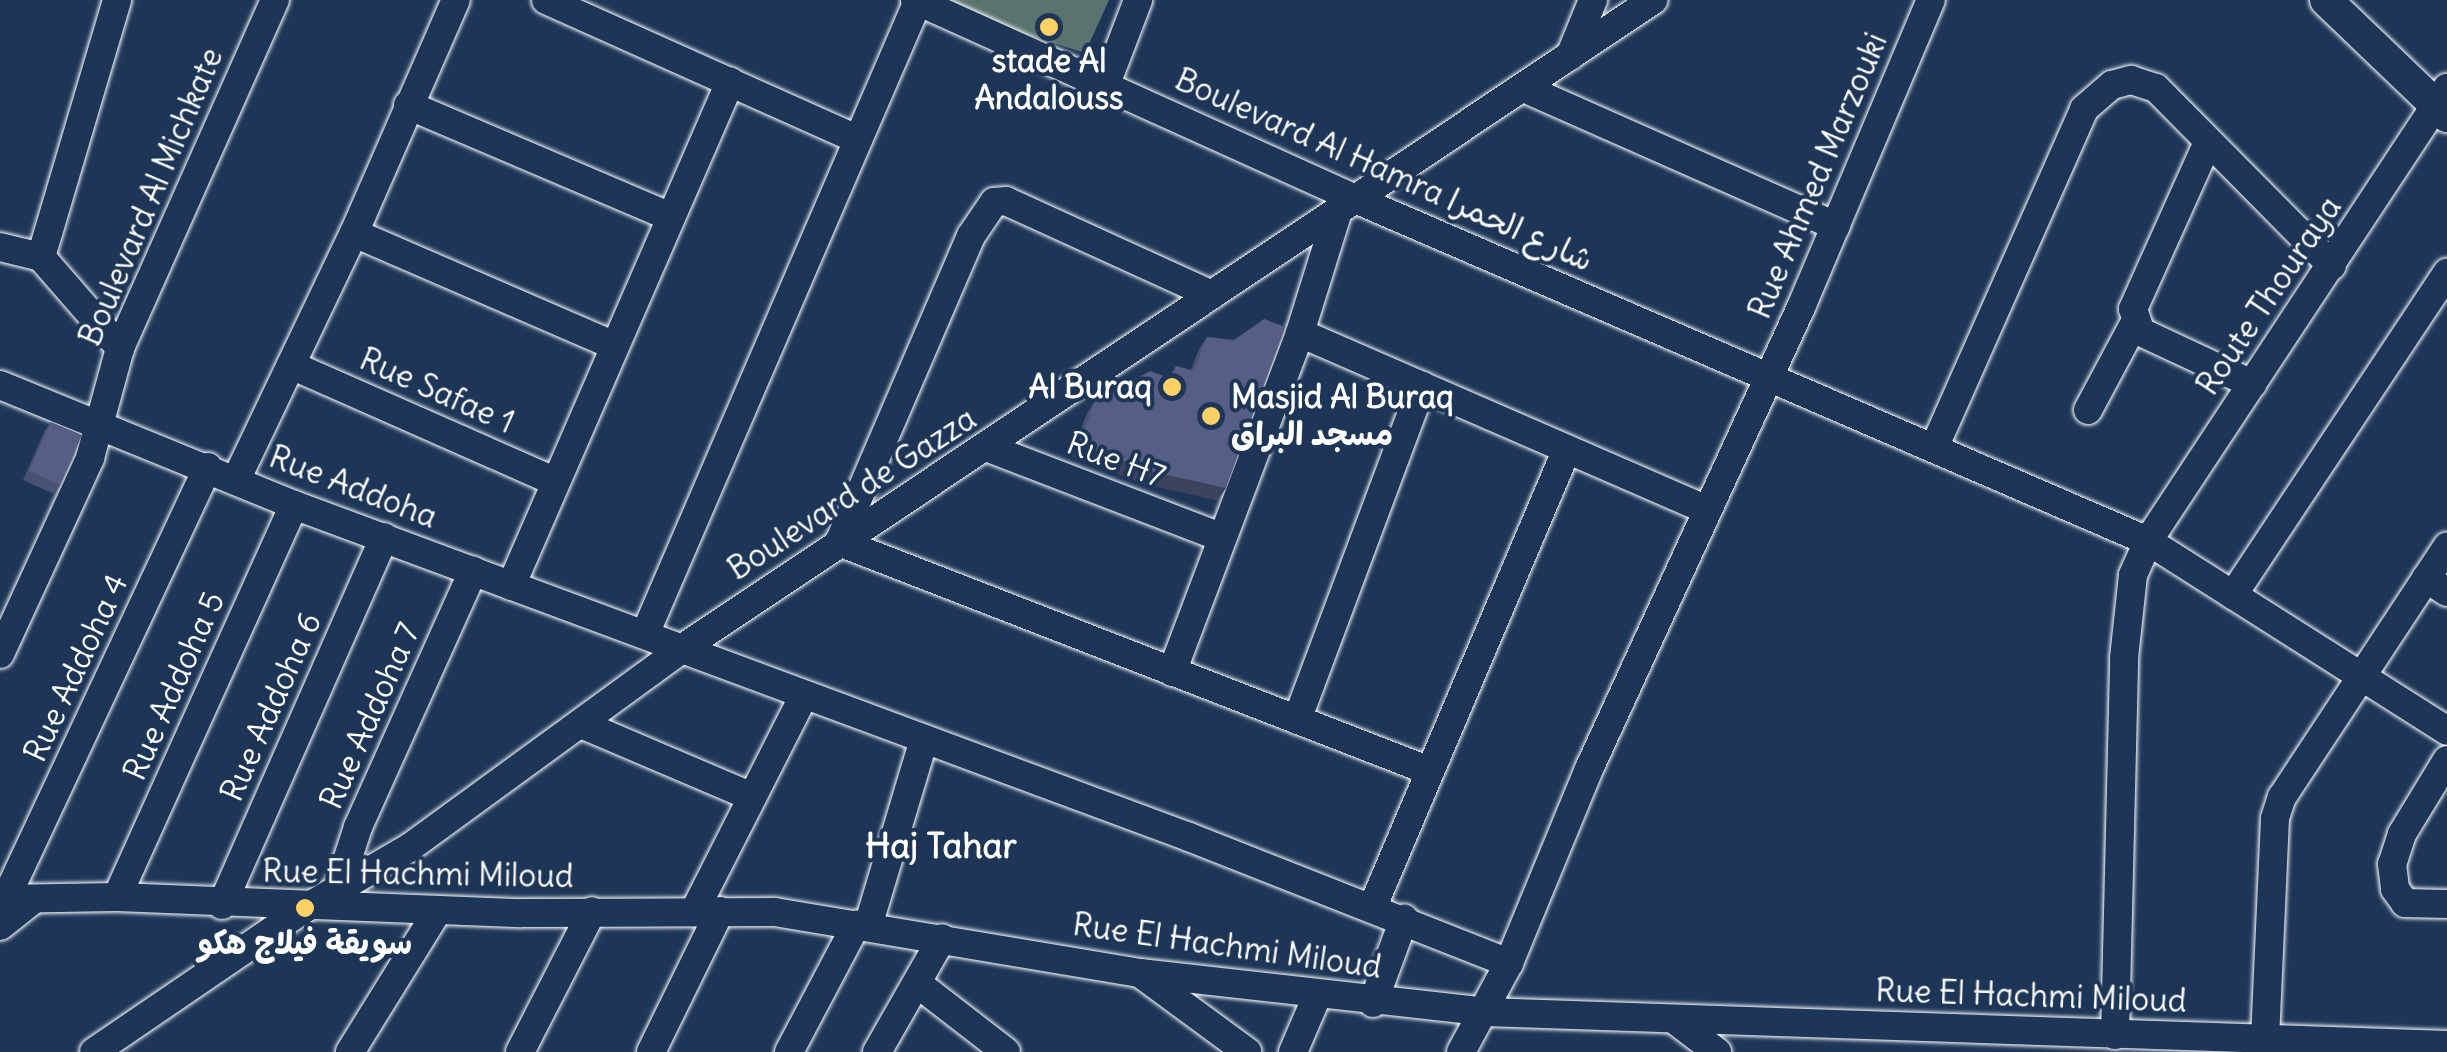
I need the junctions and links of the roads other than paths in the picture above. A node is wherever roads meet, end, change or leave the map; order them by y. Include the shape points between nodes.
1 (117, 0) edge
2 (276, 0) edge
3 (456, 0) edge
4 (546, 0) edge
5 (1138, 0) edge
6 (1594, 0) edge
7 (1653, 0) edge
8 (1930, 0) edge
9 (2326, 0) edge
10 (917, 1) edge
11 (1570, 56) junction
12 (730, 82) junction
13 (1106, 84) junction
14 (1524, 88) junction
15 (2443, 104) edge
16 (408, 106) junction
17 (857, 139) junction
18 (2208, 142) junction
19 (1346, 203) junction
20 (671, 217) junction
21 (1836, 226) junction
22 (354, 233) junction
23 (0, 247) edge
24 (41, 257) junction
25 (2332, 266) junction
26 (2447, 273) edge
27 (1212, 296) junction
28 (2136, 320) junction
29 (1300, 333) junction
30 (613, 345) junction
31 (120, 348) junction
32 (291, 365) junction
33 (1769, 379) junction
34 (2252, 384) junction
35 (1422, 386) junction
36 (3, 395) edge
37 (2088, 410) dead end
38 (98, 424) junction
39 (986, 448) junction
40 (1934, 448) junction
41 (1566, 451) junction
42 (208, 467) junction
43 (236, 480) junction
44 (554, 481) junction
45 (294, 505) junction
46 (1707, 510) junction
47 (384, 537) junction
48 (1221, 537) junction
49 (2148, 541) junction
50 (838, 542) junction
51 (2447, 546) edge
52 (472, 571) junction
53 (2436, 585) edge
54 (510, 586) junction
55 (2233, 595) junction
56 (644, 634) junction
57 (683, 648) junction
58 (0, 654) edge
59 (1172, 672) junction
60 (2363, 676) junction
61 (804, 696) junction
62 (1297, 720) junction
63 (581, 724) junction
64 (2447, 731) edge
65 (924, 739) junction
66 (2447, 760) edge
67 (1427, 770) junction
68 (752, 798) junction
69 (338, 891) junction
70 (117, 896) junction
71 (222, 904) junction
72 (2447, 904) edge
73 (10, 905) edge
74 (1373, 906) junction
75 (304, 909) junction
76 (438, 910) junction
77 (592, 911) junction
78 (706, 912) junction
79 (1404, 918) junction
80 (862, 926) junction
81 (942, 938) junction
82 (1509, 963) junction
83 (1140, 973) junction
84 (918, 984) junction
85 (1317, 996) junction
86 (1373, 1003) junction
87 (1484, 1012) junction
88 (1675, 1020) junction
89 (1928, 1027) junction
90 (2115, 1035) junction
91 (2265, 1039) junction
92 (2190, 1044) edge
93 (2447, 1045) edge
94 (1468, 1049) edge
95 (349, 1051) edge
96 (94, 1052) edge
97 (520, 1052) edge
98 (650, 1052) edge
99 (789, 1052) edge
100 (878, 1052) edge
101 (1006, 1052) edge
102 (1247, 1052) edge
103 (1294, 1052) edge
104 (1717, 1052) edge
105 (1959, 1052) edge

1 - 24 street
2 - 31 street, Boulevard Al Michkate
3 - 16 street
4 - 12 street
5 - 13 street
6 - 11 street
7 - 11 street, Boulevard de Gazza
8 - 21 street, Rue Ahmed Marzouki
9 - 15 main road
10 - 13 street, Boulevard Al Hamra شارع الحمرا
10 - 17 street
11 - 14 street, Boulevard de Gazza
12 - 17 street
12 - 20 street
13 - 19 street, Boulevard Al Hamra شارع الحمرا
14 - 19 street, Boulevard de Gazza
14 - 21 street
15 - 25 street, Route Thouraya
16 - 20 street
16 - 22 street
17 - 56 street
18 - 25 street
18 - 28 street via 2136,292
18 - 40 street via 2147,83 2112,85 2084,108
19 - 27 street, Boulevard de Gazza
19 - 29 street
19 - 33 street, Boulevard Al Hamra شارع الحمرا
20 - 30 street
21 - 33 street, Rue Ahmed Marzouki
22 - 30 street
22 - 32 street
23 - 24 street
24 - 31 street
25 - 34 street, Route Thouraya
26 - 55 street
27 - 39 street, Boulevard de Gazza
27 - 50 street via 1006,201 994,202 971,236
28 - 34 street via 2141,332
28 - 37 street
29 - 35 street
29 - 48 street
30 - 44 street
31 - 38 street, Boulevard Al Michkate
32 - 43 street
32 - 44 street, Rue Safae 1
33 - 40 street, Boulevard Al Hamra شارع الحمرا
33 - 46 street, Rue Ahmed Marzouki
34 - 49 street, Route Thouraya
35 - 41 street
35 - 62 street
36 - 38 street, Rue Addoha
38 - 42 street, Rue Addoha
38 - 58 street, Boulevard Al Michkate via 90,458
39 - 48 street, Rue H7
39 - 50 street, Boulevard de Gazza
40 - 49 street, Boulevard Al Hamra شارع الحمرا
41 - 46 street
41 - 67 street
42 - 43 street, Rue Addoha
42 - 73 street, Rue Addoha 4
43 - 45 street, Rue Addoha
44 - 54 street
45 - 47 street, Rue Addoha
45 - 70 street, Rue Addoha 5
46 - 82 street, Rue Ahmed Marzouki
47 - 52 street, Rue Addoha
47 - 71 street, Rue Addoha 6
48 - 59 street
49 - 55 street, Boulevard Al Hamra شارع الحمرا
49 - 90 street, Route Thouraya via 2133,575 2124,658
50 - 57 street, Boulevard de Gazza
50 - 59 street
51 - 53 street
52 - 54 street, Rue Addoha
52 - 69 street, Rue Addoha 7 via 358,826
53 - 60 street
54 - 56 street, Rue Addoha
55 - 60 street, Boulevard Al Hamra شارع الحمرا
56 - 57 street, Rue Addoha
57 - 61 street, Rue Addoha
57 - 63 street, Boulevard de Gazza
59 - 62 street
60 - 64 street, Boulevard Al Hamra شارع الحمرا
60 - 91 street via 2296,767 2275,818
61 - 65 street, Rue Addoha
61 - 68 street
62 - 67 street
63 - 68 street
63 - 69 street, Boulevard de Gazza
65 - 74 street, Rue Addoha
65 - 80 street
66 - 72 street via 2402,834 2392,864 2395,890 2405,902
67 - 74 street
68 - 78 street
69 - 75 street, Boulevard de Gazza
70 - 71 street, Rue El Hachmi Miloud
70 - 73 street, Rue El Hachmi Miloud
71 - 75 street, Rue El Hachmi Miloud
74 - 79 street, Rue Addoha
75 - 76 street, Rue El Hachmi Miloud
75 - 96 street, Boulevard de Gazza
76 - 77 street, Rue El Hachmi Miloud
76 - 95 street
77 - 78 street, Rue El Hachmi Miloud
77 - 97 street
78 - 80 street, Rue El Hachmi Miloud
78 - 98 street
79 - 82 street, Rue Addoha
79 - 86 street
80 - 81 street, Rue El Hachmi Miloud
80 - 99 street
81 - 83 street, Rue El Hachmi Miloud
81 - 84 street
82 - 87 street, Rue Ahmed Marzouki
83 - 85 street, Rue El Hachmi Miloud
83 - 102 street
84 - 100 street
84 - 101 street
85 - 86 street, Rue El Hachmi Miloud
85 - 103 street
86 - 87 street, Rue El Hachmi Miloud
87 - 88 street, Rue El Hachmi Miloud
87 - 94 street, Rue Ahmed Marzouki
88 - 89 street, Rue El Hachmi Miloud
88 - 104 street
89 - 90 street, Rue El Hachmi Miloud
89 - 105 street
90 - 92 street, Rue El Hachmi Miloud
91 - 92 street, Rue El Hachmi Miloud
91 - 93 street, Rue El Hachmi Miloud

